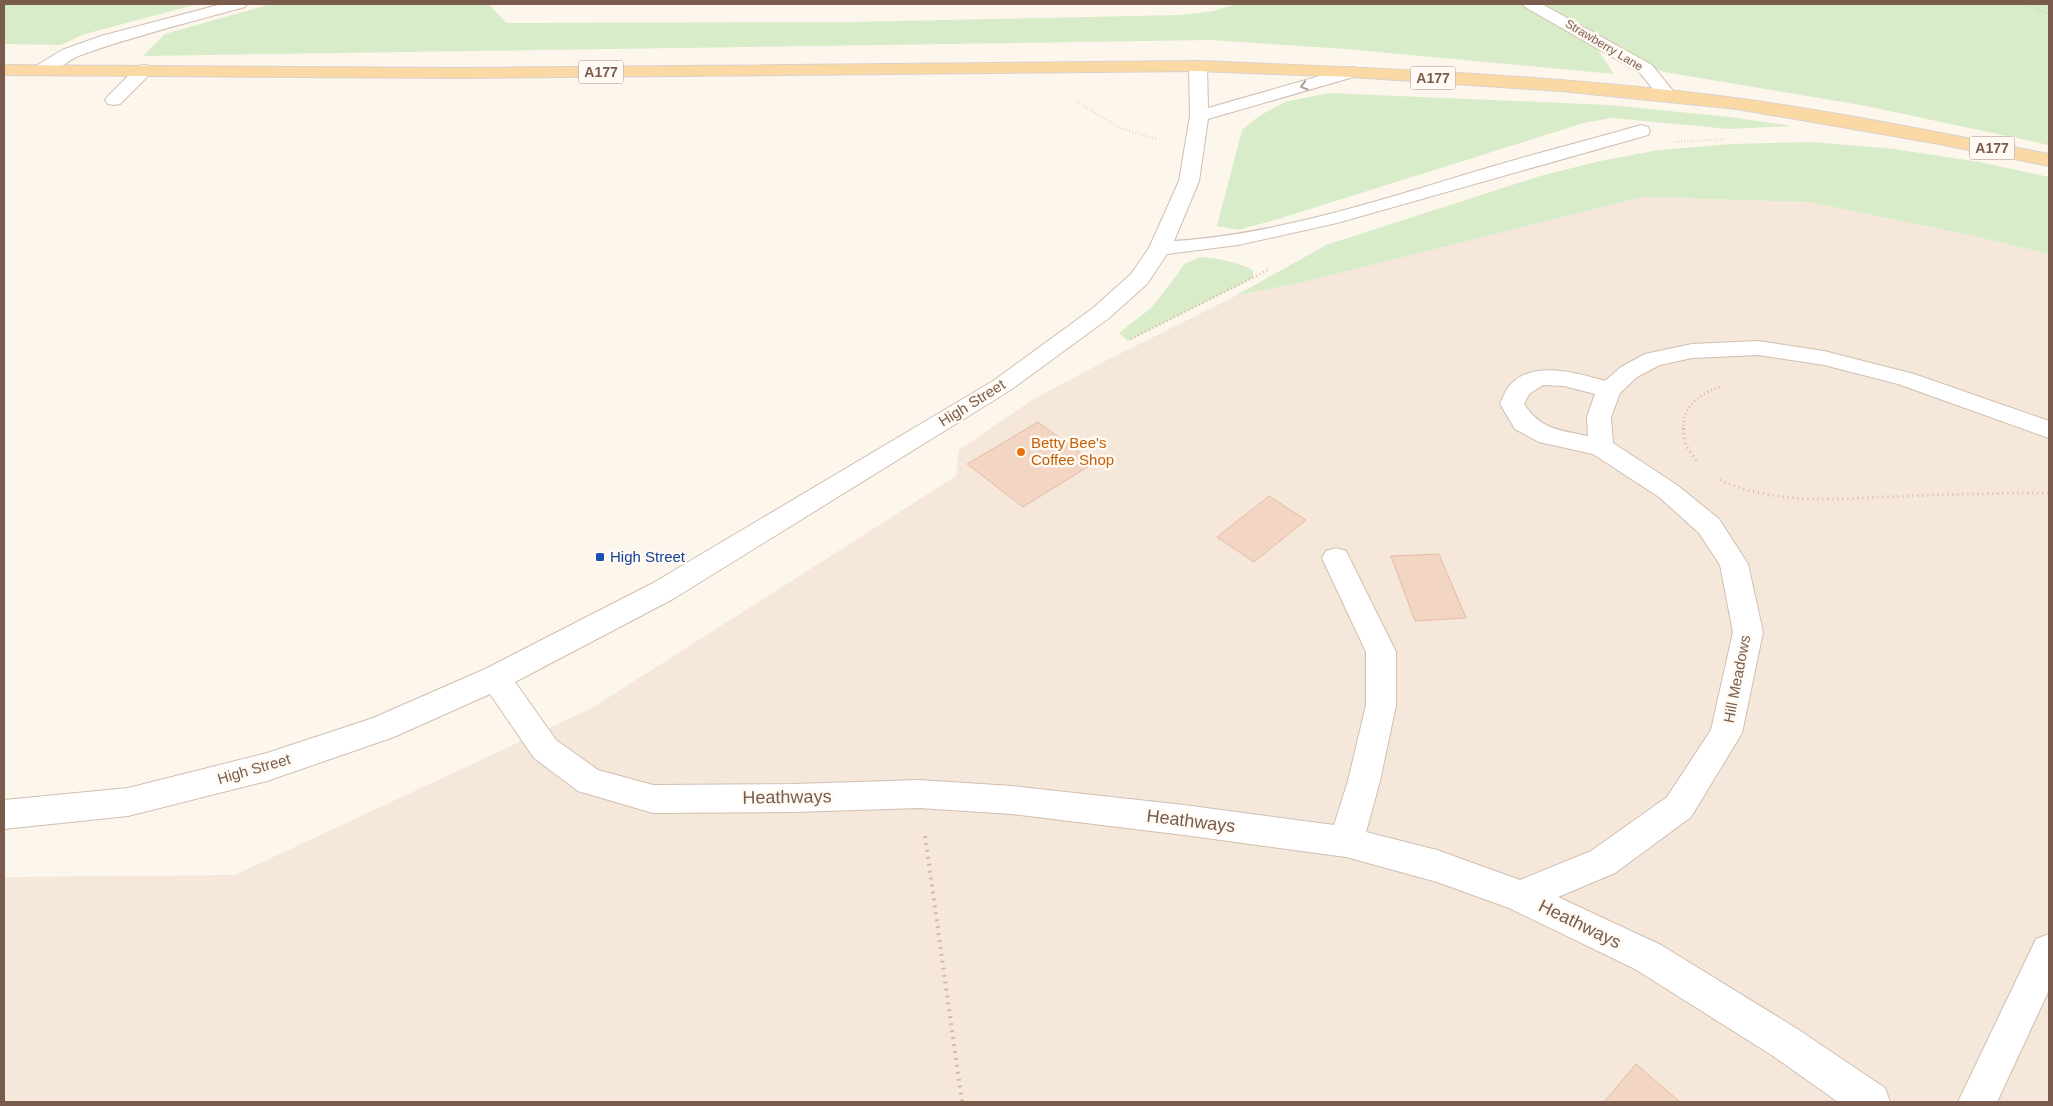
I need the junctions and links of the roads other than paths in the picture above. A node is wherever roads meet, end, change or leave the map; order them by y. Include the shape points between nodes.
1 (239, 4) edge
2 (1531, 4) edge
3 (1198, 66) junction
4 (4, 70) edge
5 (42, 70) junction
6 (144, 70) junction
7 (1351, 72) junction
8 (1668, 96) junction
9 (114, 100) dead end
10 (1199, 116) junction
11 (1641, 131) dead end
12 (2049, 160) edge
13 (1160, 248) junction
14 (1609, 390) junction
15 (2049, 430) edge
16 (1601, 447) junction
17 (1336, 558) dead end
18 (496, 678) junction
19 (4, 815) edge
20 (1346, 842) junction
21 (1520, 896) junction
22 (2049, 951) edge
23 (1871, 1102) edge
24 (1977, 1102) edge

1 - 5 street via 107,40 68,54
2 - 8 street, Strawberry Lane via 1646,69
3 - 6 main road, A177 via 464,73
3 - 7 main road, A177
3 - 10 street, High Street
4 - 5 main road, A177
5 - 6 main road, A177
6 - 9 street
7 - 8 main road, A177
7 -> 10 street
8 - 12 main road, A177 via 1925,135
10 - 13 street, High Street via 1189,181
11 - 13 street via 1315,223 1196,247
13 - 18 street, High Street via 1139,279 1101,313 1001,386 663,591
14 - 15 street via 1629,372 1653,359 1692,351 1758,348 1824,358 1906,379
14 - 16 street via 1599,417
14 - 16 street, Hill Meadows via 1540,376 1520,388 1512,404 1524,423 1548,436
16 - 21 street, Hill Meadows via 1668,491 1709,526 1734,564 1748,632 1726,733 1678,807 1603,862
17 - 20 street via 1381,652 1381,705
18 - 19 street, High Street via 383,728 267,767 128,802
18 - 20 street, Heathways via 545,749 589,781 653,798 919,794 1012,800
20 - 21 street, Heathways via 1437,866
21 - 23 street, Heathways via 1648,957 1786,1043
22 - 24 street

